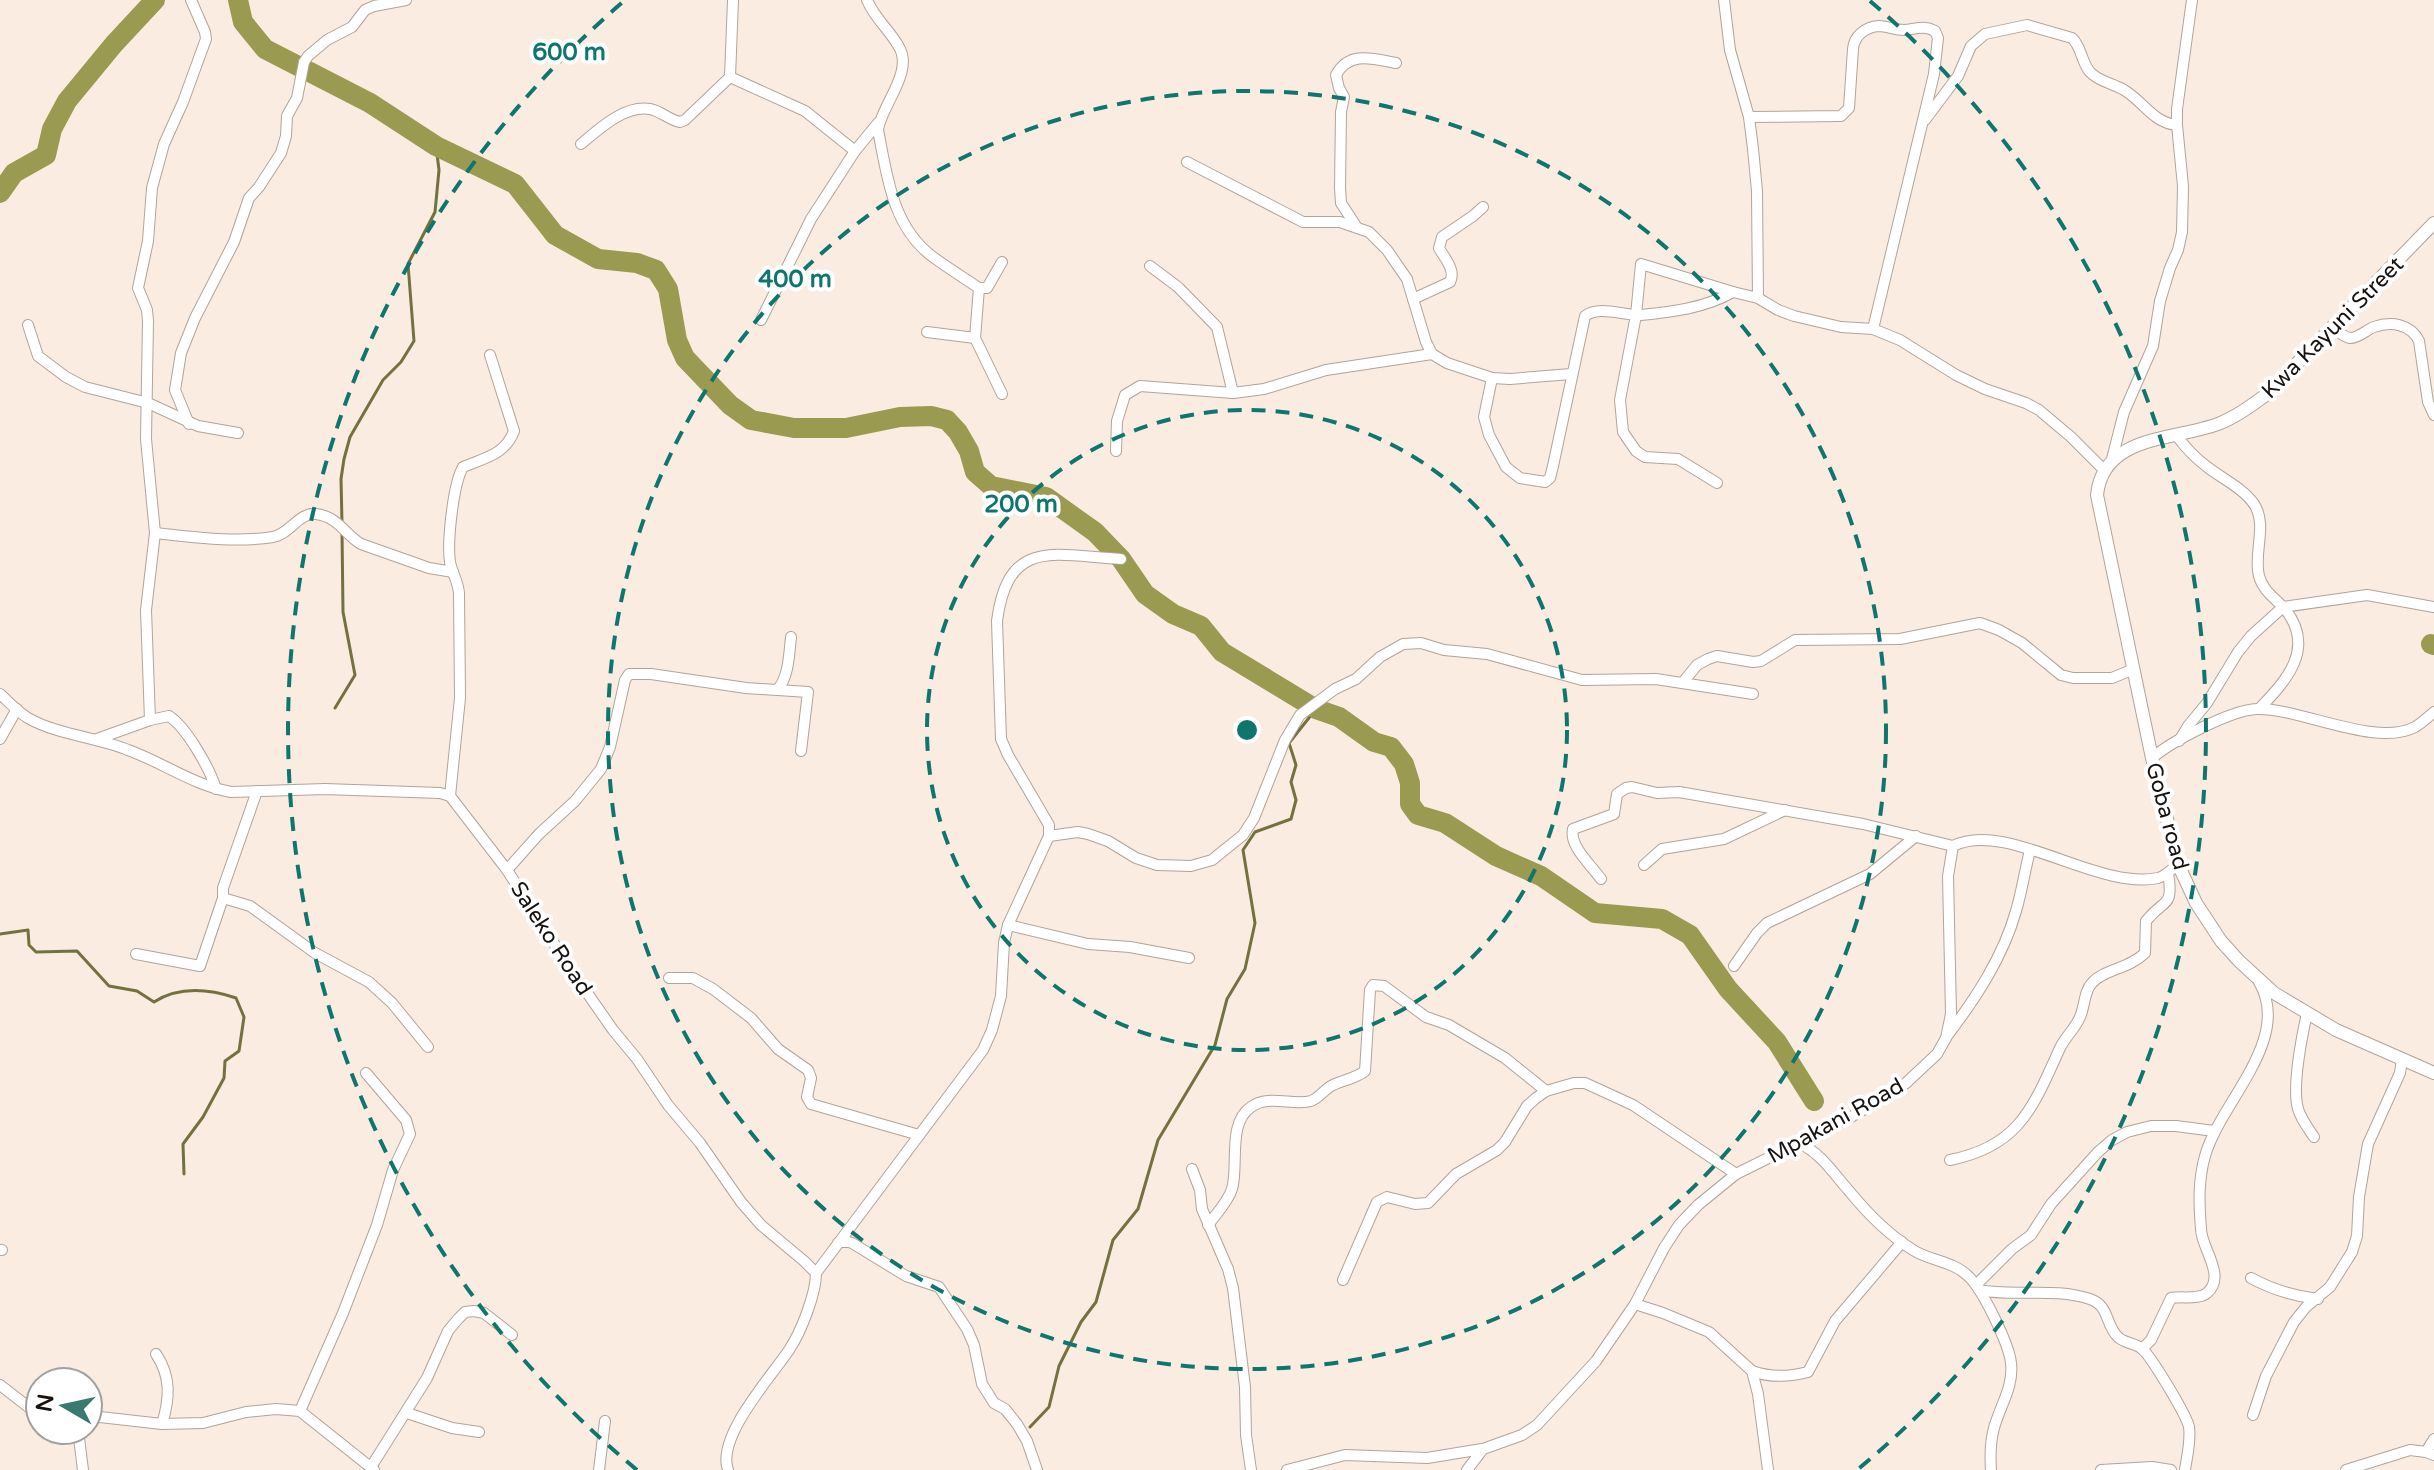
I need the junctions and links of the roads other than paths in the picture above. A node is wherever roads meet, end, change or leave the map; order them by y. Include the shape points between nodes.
1 (191, 0) edge
2 (406, 0) edge
3 (733, 0) edge
4 (867, 0) edge
5 (1724, 0) edge
6 (2192, 0) edge
7 (1396, 63) dead end
8 (730, 77) junction
9 (1749, 117) junction
10 (879, 122) junction
11 (1923, 122) junction
12 (2177, 125) junction
13 (581, 144) dead end
14 (855, 151) junction
15 (1187, 162) dead end
16 (1483, 207) dead end
17 (2434, 223) edge
18 (1356, 226) junction
19 (1002, 262) dead end
20 (1150, 266) dead end
21 (979, 288) junction
22 (1733, 292) junction
23 (1758, 298) junction
24 (1413, 299) junction
25 (1636, 315) junction
26 (761, 320) dead end
27 (28, 325) dead end
28 (2333, 328) junction
29 (1873, 329) junction
30 (927, 332) dead end
31 (975, 338) junction
32 (1432, 354) junction
33 (490, 355) dead end
34 (1571, 374) junction
35 (1492, 378) junction
36 (1233, 393) junction
37 (1002, 394) dead end
38 (148, 403) junction
39 (2434, 415) edge
40 (189, 424) junction
41 (238, 433) dead end
42 (2176, 435) junction
43 (1116, 451) dead end
44 (2108, 464) junction
45 (1717, 483) dead end
46 (155, 533) junction
47 (1121, 559) dead end
48 (453, 572) junction
49 (2283, 607) junction
50 (2434, 607) edge
51 (791, 637) dead end
52 (2134, 669) junction
53 (1684, 681) junction
54 (778, 689) junction
55 (0, 694) edge
56 (1753, 694) dead end
57 (17, 709) junction
58 (2259, 709) junction
59 (2434, 712) edge
60 (150, 720) junction
61 (0, 739) edge
62 (97, 739) junction
63 (2179, 741) junction
64 (801, 751) dead end
65 (2152, 758) junction
66 (216, 789) junction
67 (257, 791) junction
68 (450, 796) junction
69 (1785, 810) junction
70 (1049, 836) junction
71 (1916, 836) junction
72 (1953, 846) junction
73 (2030, 850) junction
74 (2178, 864) junction
75 (1644, 865) dead end
76 (507, 870) junction
77 (2168, 873) junction
78 (1601, 879) dead end
79 (223, 898) junction
80 (1008, 925) junction
81 (136, 954) dead end
82 (1189, 958) dead end
83 (1734, 966) dead end
84 (669, 978) dead end
85 (2257, 978) junction
86 (2307, 1013) junction
87 (1946, 1038) junction
88 (428, 1047) dead end
89 (2402, 1059) junction
90 (366, 1073) dead end
91 (2434, 1073) edge
92 (1546, 1091) junction
93 (2214, 1131) junction
94 (919, 1135) junction
95 (2314, 1137) dead end
96 (1798, 1142) junction
97 (1950, 1160) dead end
98 (1192, 1169) dead end
99 (1736, 1174) junction
100 (1208, 1225) junction
101 (1902, 1242) junction
102 (838, 1243) junction
103 (816, 1273) junction
104 (2251, 1278) dead end
105 (1343, 1280) dead end
106 (1978, 1287) junction
107 (2318, 1299) junction
108 (1635, 1304) junction
109 (512, 1335) dead end
110 (2142, 1349) junction
111 (156, 1354) dead end
112 (1752, 1371) junction
113 (0, 1385) edge
114 (24, 1404) edge
115 (300, 1411) junction
116 (407, 1413) junction
117 (2253, 1415) dead end
118 (104, 1417) edge
119 (605, 1421) dead end
120 (162, 1424) junction
121 (479, 1432) dead end
122 (2434, 1439) edge
123 (80, 1446) edge
124 (1483, 1449) junction
125 (2430, 1453) edge
126 (2382, 1465) edge
127 (373, 1468) edge
128 (83, 1470) edge
129 (599, 1470) edge
130 (728, 1470) edge
131 (1037, 1470) edge
132 (1251, 1470) edge
133 (1287, 1470) edge
134 (1467, 1470) edge
135 (1768, 1470) edge
136 (1991, 1470) edge
137 (2101, 1470) edge
138 (2171, 1470) edge
139 (2185, 1470) edge
140 (2346, 1470) edge

1 - 38 street via 206,39 164,144 138,279 148,321
2 - 40 street via 365,10 352,27 327,40 304,62 281,153 249,198 181,353 175,390
3 - 8 street
4 - 10 street via 903,56 893,98
5 - 9 street via 1735,73
6 - 12 street
7 - 18 street via 1356,57 1336,75 1344,97 1341,203
8 - 13 street via 680,122 651,109 628,111
8 - 14 street via 805,111
9 - 11 street via 1841,116 1849,108 1854,41 1859,34 1878,26 1920,26 1935,31 1938,38
9 - 23 street via 1757,191
10 - 14 street
10 - 21 street via 890,191 905,224 931,256
11 - 12 street via 1976,40 2027,25 2072,38 2098,79 2126,91 2159,120
11 - 29 street
12 - 44 street via 2182,232 2163,288 2153,346
14 - 26 street via 811,219
15 - 18 street via 1303,222
16 - 24 street via 1442,237 1439,248 1451,268 1450,282
17 - 28 street, Kwa Kayuni Street
18 - 24 street via 1387,250 1407,279
19 - 21 street via 987,288
20 - 36 street via 1217,327
21 - 31 street
22 - 23 street
22 - 25 street via 1698,306
22 - 25 street via 1641,264
23 - 29 street via 1794,316
24 - 32 street
25 - 34 street via 1599,311 1585,316
25 - 45 street via 1620,400 1623,432 1645,457 1678,459
27 - 38 street via 38,356 66,377
28 - 39 street via 2354,338 2392,324 2415,333
28 - 42 street, Kwa Kayuni Street via 2242,412
29 - 44 street via 1956,375 2039,410
30 - 31 street
31 - 37 street
32 - 35 street
32 - 36 street via 1326,370
33 - 48 street via 514,431 505,448 463,467 457,479 449,551
34 - 35 street
34 - 35 street via 1553,466 1545,482 1520,478 1506,467 1489,435 1484,417
36 - 43 street via 1132,389 1117,421
38 - 40 street
38 - 46 street via 146,452
40 - 41 street
42 - 44 street, Kwa Kayuni Street via 2139,445
42 - 49 street via 2202,464 2256,506 2258,575
44 - 52 street via 2098,484 2098,501
46 - 48 street via 277,537 313,513 342,525 361,544
46 - 60 street via 146,610
47 - 70 street via 1042,555 1018,568 1000,604 1001,739 1049,825
48 - 68 street via 459,593 460,698
49 - 50 street via 2367,595
49 - 58 street via 2299,639 2296,656 2291,673
49 - 63 street via 2238,652
51 - 54 street
52 - 53 street via 2112,678 2061,675 2022,643 1980,623 1900,639 1795,640 1761,661 1708,659
52 - 65 street, Goba road
53 - 56 street
53 - 70 street via 1582,680 1487,654 1410,642 1390,650 1300,715 1254,818 1243,835 1212,860 1191,866 1157,865 1088,834
54 - 64 street via 808,692
54 - 76 street via 629,674 601,769
55 - 57 street
57 - 61 street
57 - 62 street via 29,719
58 - 59 street via 2380,732 2414,728
58 - 63 street via 2230,714
60 - 62 street
60 - 66 street via 175,720 206,764
62 - 66 street
63 - 65 street
65 - 74 street, Goba road
66 - 67 street
67 - 68 street
67 - 79 street
68 - 76 street, Saleko Road
69 - 71 street
69 - 75 street via 1724,839 1662,849
69 - 78 street via 1626,788 1617,794 1614,814 1571,833
70 - 80 street
71 - 72 street
71 - 83 street via 1870,874 1767,923
72 - 73 street via 1964,840 1988,841
72 - 87 street via 1948,876 1951,1014
73 - 77 street via 2122,877 2159,878
73 - 87 street, Mpakani Road via 2003,946
74 - 77 street
74 - 85 street, Goba road via 2221,941
76 - 103 street, Saleko Road via 613,1030 741,1202
77 - 97 street via 2171,892 2168,902 2146,921 2145,953 2090,984 2081,1015 2022,1123 1975,1155
79 - 81 street via 200,966
79 - 88 street via 250,906 315,953 369,982
80 - 82 street via 1088,944
80 - 94 street via 992,1030 983,1050
84 - 94 street via 693,978 751,1018 778,1049 808,1070 811,1104
85 - 86 street, Goba road
85 - 93 street via 2269,1009 2264,1033 2251,1071
86 - 89 street, Goba road
86 - 95 street via 2297,1101
87 - 96 street, Mpakani Road via 1927,1064 1888,1095
89 - 91 street, Goba road
89 - 107 street via 2368,1144 2352,1252
90 - 115 street via 406,1120 410,1134
92 - 99 street via 1574,1083 1599,1088 1653,1117
92 - 100 street via 1505,1058 1426,1017 1384,986 1373,985 1365,1071 1310,1101 1249,1108 1233,1150 1232,1190
92 - 105 street via 1527,1106 1497,1150 1456,1174 1428,1203 1387,1197 1377,1202
93 - 106 street via 2151,1126 2112,1140 2051,1204 2031,1235
93 - 110 street via 2202,1165 2198,1200 2213,1285 2199,1297 2171,1298
94 - 102 street
96 - 99 street, Mpakani Road
96 - 101 street via 1822,1158 1870,1216
98 - 100 street
99 - 108 street, Mpakani Road via 1679,1225
100 - 132 street via 1233,1288
101 - 106 street via 1957,1268
101 - 112 street via 1835,1321 1808,1372 1765,1376
102 - 103 street
102 - 131 street via 852,1243 906,1276 939,1287 967,1329 982,1384 1017,1424
103 - 130 street via 789,1350 737,1423 726,1455
104 - 107 street via 2283,1293
106 - 110 street via 1992,1293 2093,1300 2106,1312 2118,1338
106 - 136 street via 2011,1362 1990,1448
107 - 117 street via 2294,1322
108 - 112 street via 1709,1332
108 - 124 street, Mpakani Road via 1596,1361 1537,1425
109 - 116 street via 484,1313 465,1312 448,1331
110 - 139 street via 2188,1423
111 - 120 street via 168,1379
112 - 135 street
113 - 114 street
115 - 120 street via 276,1409 203,1423
115 - 127 street
116 - 121 street
116 - 127 street
118 - 120 street
119 - 129 street
122 - 125 street
123 - 128 street
124 - 133 street, Mpakani Road via 1427,1458 1345,1455
124 - 134 street
125 - 126 street via 2410,1450
126 - 140 street
137 - 138 street

